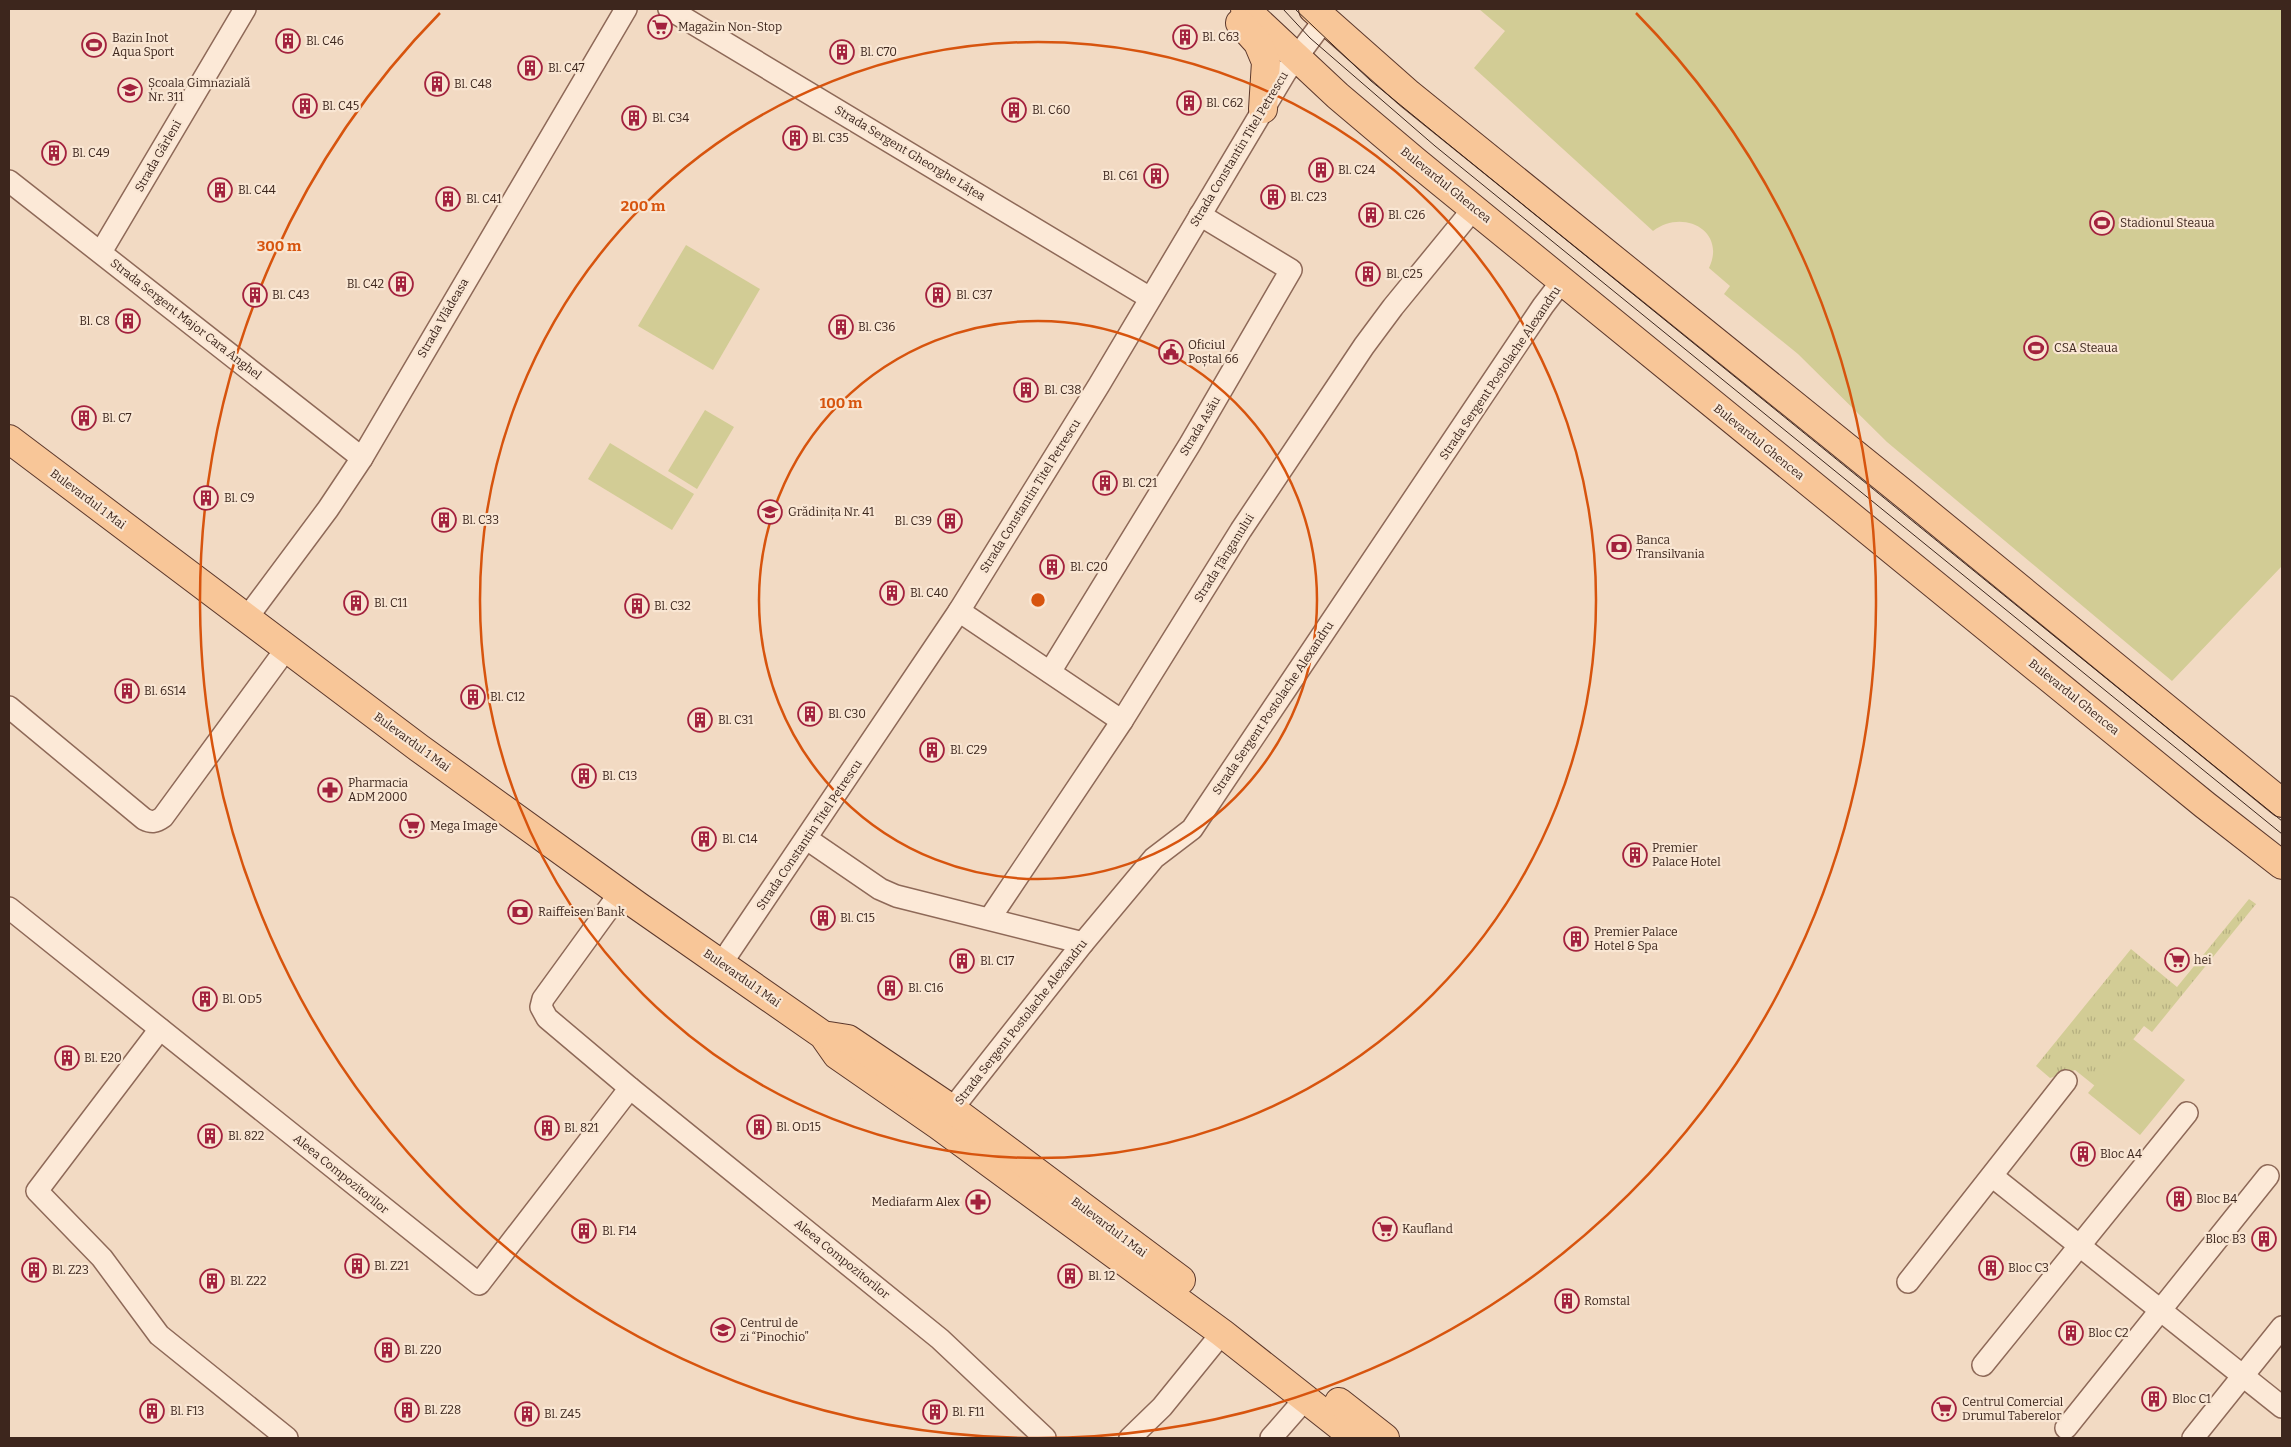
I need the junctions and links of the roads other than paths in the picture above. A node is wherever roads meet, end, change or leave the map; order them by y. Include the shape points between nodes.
1 (245, 9) edge
2 (626, 9) edge
3 (669, 9) edge
4 (1228, 9) edge
5 (1245, 9) edge
6 (1319, 14) edge
7 (1295, 58) junction
8 (1263, 109) junction
9 (9, 181) edge
10 (1474, 208) junction
11 (1200, 215) junction
12 (101, 252) junction
13 (1562, 281) junction
14 (1150, 298) junction
15 (9, 440) edge
16 (362, 458) junction
17 (959, 611) junction
18 (246, 619) junction
19 (286, 649) junction
20 (1050, 672) junction
21 (9, 707) edge
22 (1122, 720) junction
23 (2282, 803) edge
24 (807, 839) junction
25 (2282, 865) edge
26 (620, 893) junction
27 (9, 908) edge
28 (990, 918) junction
29 (1083, 943) junction
30 (721, 964) junction
31 (160, 1029) junction
32 (823, 1035) junction
33 (2066, 1081) dead end
34 (630, 1088) junction
35 (952, 1110) junction
36 (2187, 1113) dead end
37 (1992, 1176) junction
38 (2268, 1176) dead end
39 (2079, 1246) junction
40 (1908, 1282) dead end
41 (2160, 1310) junction
42 (2282, 1327) edge
43 (1222, 1333) junction
44 (1983, 1365) dead end
45 (2243, 1376) junction
46 (1306, 1398) junction
47 (2282, 1407) edge
48 (2066, 1428) dead end
49 (287, 1438) edge
50 (1045, 1438) edge
51 (1130, 1438) edge
52 (1272, 1438) edge
53 (1354, 1438) edge
54 (1385, 1438) edge
55 (2194, 1438) edge

1 - 12 street, Strada Gârleni
2 - 16 street, Strada Vlădeasa
3 - 14 street, Strada Sergent Gheorghe Lățea
4 - 8 main road via 1258,44 1266,62
5 - 7 main road, Bulevardul Ghencea
6 - 7 street, Strada Constantin Titel Petrescu
6 - 23 main road via 1409,94
7 - 8 street, Strada Constantin Titel Petrescu
7 - 10 main road, Bulevardul Ghencea
8 - 11 street, Strada Constantin Titel Petrescu
9 - 12 street, Strada Sergent Major Cara Anghel
10 - 13 main road, Bulevardul Ghencea
10 - 22 street, Strada Țânganului via 1364,346 1241,530
11 - 14 street, Strada Constantin Titel Petrescu
11 - 20 street, Strada Asău via 1291,270 1190,444
12 - 16 street, Strada Sergent Major Cara Anghel
13 - 25 main road, Bulevardul Ghencea
13 - 29 street, Strada Sergent Postolache Alexandru via 1192,829 1154,858
14 - 17 street, Strada Constantin Titel Petrescu
15 - 18 main road, Bulevardul 1 Mai
16 - 18 street, Strada Vlădeasa
17 - 20 street
17 - 24 street, Strada Constantin Titel Petrescu
18 - 19 main road, Bulevardul 1 Mai
19 - 21 street via 157,822 144,819
19 - 26 main road, Bulevardul 1 Mai
20 - 22 street
22 - 28 street, Strada Țânganului
24 - 28 street via 880,889 896,896
24 - 30 street, Strada Constantin Titel Petrescu
26 - 30 main road, Bulevardul 1 Mai
26 - 34 street, Aleea Compozitorilor via 543,999 541,1007 547,1018
27 - 31 street, Aleea Compozitorilor
28 - 29 street
29 - 35 street, Strada Sergent Postolache Alexandru
30 - 32 main road, Bulevardul 1 Mai
31 - 34 street, Aleea Compozitorilor via 479,1284
31 - 49 street via 37,1190 102,1258 159,1335
32 - 35 main road, Bulevardul 1 Mai via 848,1039
32 - 43 main road, Bulevardul 1 Mai via 837,1055
33 - 37 street
34 - 50 street, Aleea Compozitorilor via 940,1339
35 - 54 main road, Bulevardul 1 Mai via 1227,1314
36 - 39 street
37 - 39 street
37 - 40 street
38 - 41 street
39 - 41 street
39 - 44 street
41 - 45 street
41 - 48 street
42 - 45 street
43 - 46 main road, Bulevardul 1 Mai
43 - 51 street via 1162,1407
45 - 47 street
45 - 55 street
46 - 52 street
46 - 53 main road, Bulevardul 1 Mai

